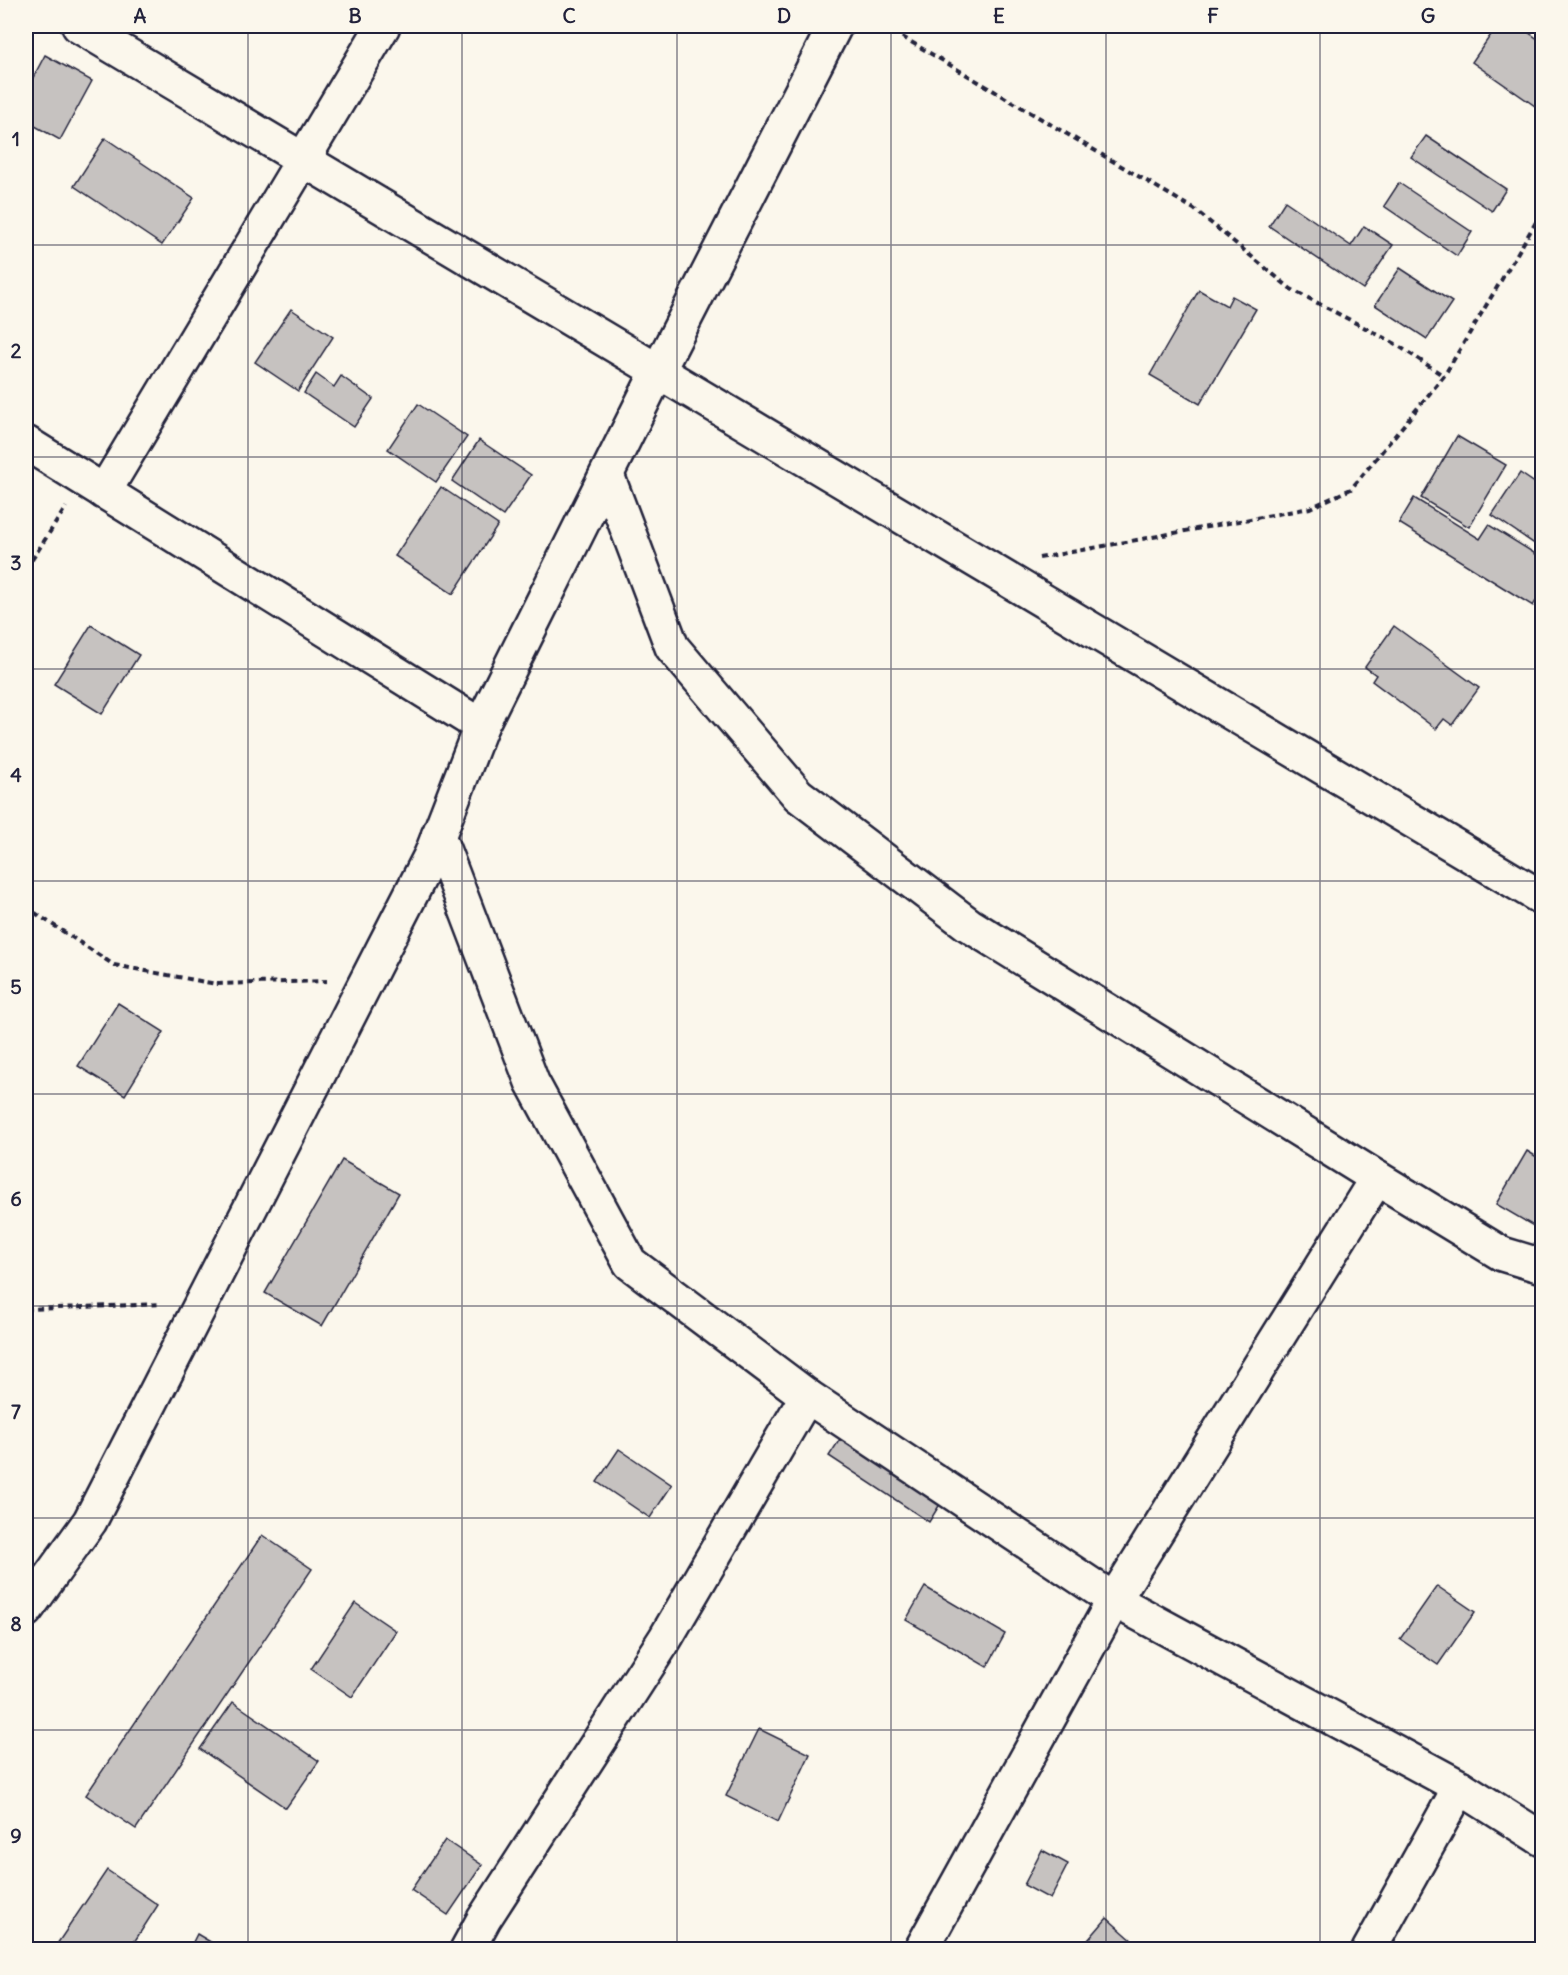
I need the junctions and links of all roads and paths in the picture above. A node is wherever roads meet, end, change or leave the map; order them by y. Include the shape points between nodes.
1 (78, 26) edge
2 (383, 26) edge
3 (836, 26) edge
4 (884, 26) edge
5 (303, 159) junction
6 (1542, 212) edge
7 (658, 371) junction
8 (1444, 376) junction
9 (26, 443) edge
10 (607, 475) junction
11 (94, 486) junction
12 (988, 567) junction
13 (26, 569) edge
14 (481, 726) junction
15 (438, 836) junction
16 (1542, 898) edge
17 (26, 907) edge
18 (367, 980) junction
19 (1377, 1179) junction
20 (1542, 1266) edge
21 (202, 1303) junction
22 (26, 1307) edge
23 (807, 1396) junction
24 (1114, 1600) junction
25 (26, 1610) edge
26 (1460, 1787) junction
27 (1542, 1839) edge
28 (467, 1950) edge
29 (921, 1950) edge
30 (1369, 1950) edge

1 - 5 street
2 - 5 street
3 - 7 street
4 - 8 path via 1194,208 1291,289 1394,343
5 - 7 street
5 - 11 street
6 - 8 path
7 - 10 street
7 - 12 street
8 - 12 path via 1351,489 1310,508
9 - 11 street
10 - 14 street
10 - 19 street via 672,647 798,795 969,925
11 - 13 path
11 - 14 street
12 - 16 street
14 - 15 street
15 - 18 street
15 - 23 street via 532,1082 630,1263
17 - 18 path via 114,965 216,984
18 - 21 street
19 - 20 street via 1502,1254
19 - 24 street
21 - 22 path via 31,1310
21 - 25 street via 90,1521
23 - 24 street
23 - 28 street via 665,1639
24 - 26 street
24 - 29 street
26 - 27 street
26 - 30 street

